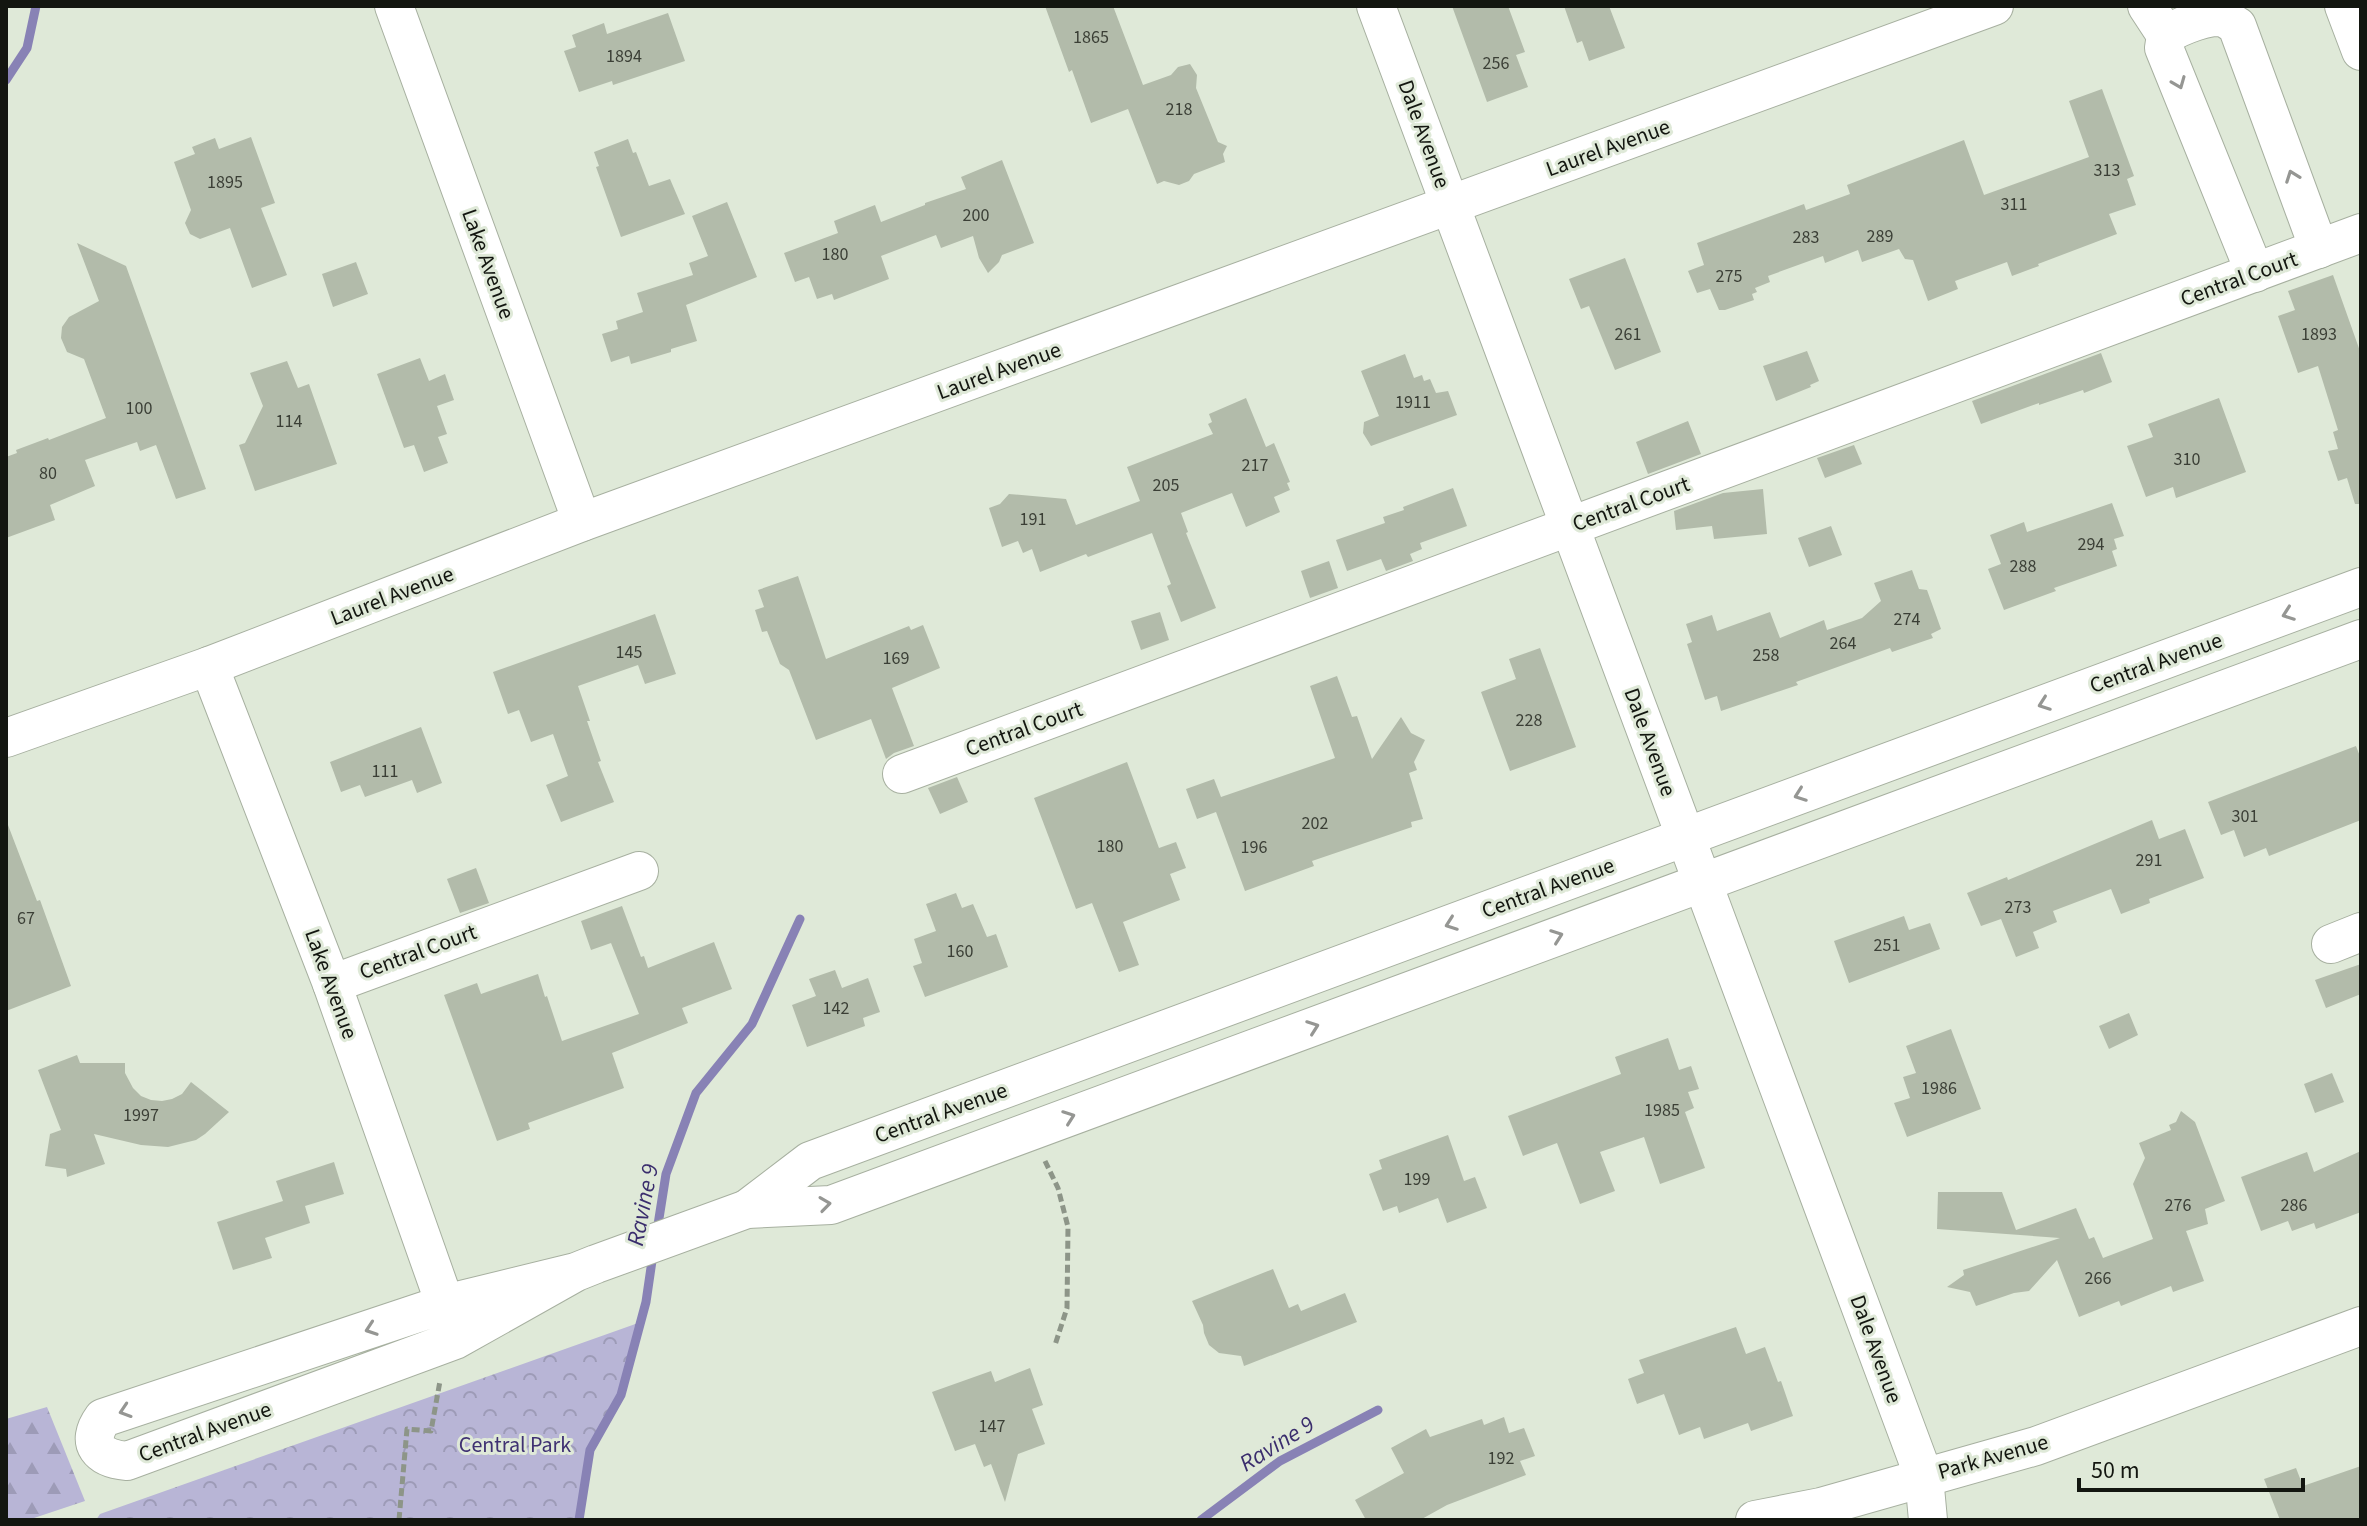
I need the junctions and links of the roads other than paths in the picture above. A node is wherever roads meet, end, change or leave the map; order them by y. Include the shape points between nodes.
1 (394, 6) edge
2 (1376, 6) edge
3 (1994, 6) edge
4 (2344, 6) edge
5 (2157, 21) edge
6 (2361, 51) edge
7 (1451, 206) junction
8 (2361, 233) edge
9 (2319, 249) junction
10 (2255, 273) junction
11 (582, 522) junction
12 (1570, 526) junction
13 (2361, 587) edge
14 (2361, 639) edge
15 (209, 666) junction
16 (6, 738) edge
17 (902, 774) dead end
18 (1685, 837) junction
19 (639, 871) dead end
20 (1702, 883) junction
21 (332, 984) junction
22 (1264, 993) junction
23 (1276, 1040) junction
24 (747, 1209) junction
25 (450, 1322) junction
26 (2361, 1326) edge
27 (1924, 1477) junction
28 (1755, 1520) edge
29 (1928, 1520) edge

1 - 11 street, Lake Avenue
2 - 7 street, Dale Avenue
3 - 7 street, Laurel Avenue
4 - 6 street
9 -> 5 street via 2237,26 2214,16 2178,28
5 -> 10 street
7 - 11 street, Laurel Avenue
7 - 12 street, Dale Avenue
8 - 9 street, Central Court
9 - 10 street, Central Court
10 - 12 street, Central Court
11 - 15 street, Laurel Avenue
12 - 17 street, Central Court
12 - 18 street, Dale Avenue
13 -> 18 street, Central Avenue
14 - 20 street, Central Avenue
15 - 16 street, Laurel Avenue
15 - 21 street, Lake Avenue
18 - 20 street, Dale Avenue
18 -> 22 street, Central Avenue
19 - 21 street, Central Court
23 -> 20 street, Central Avenue
20 - 27 street, Dale Avenue
21 - 25 street, Lake Avenue
22 - 23 street
22 - 24 street, Central Avenue via 810,1161
24 -> 23 street, Central Avenue via 831,1205
24 - 25 street, Central Avenue
25 -> 25 street, Central Avenue via 103,1418 94,1441 112,1460 127,1461
26 - 27 street, Park Avenue via 2036,1446
27 - 28 street, Park Avenue
27 - 29 street, Dale Avenue

